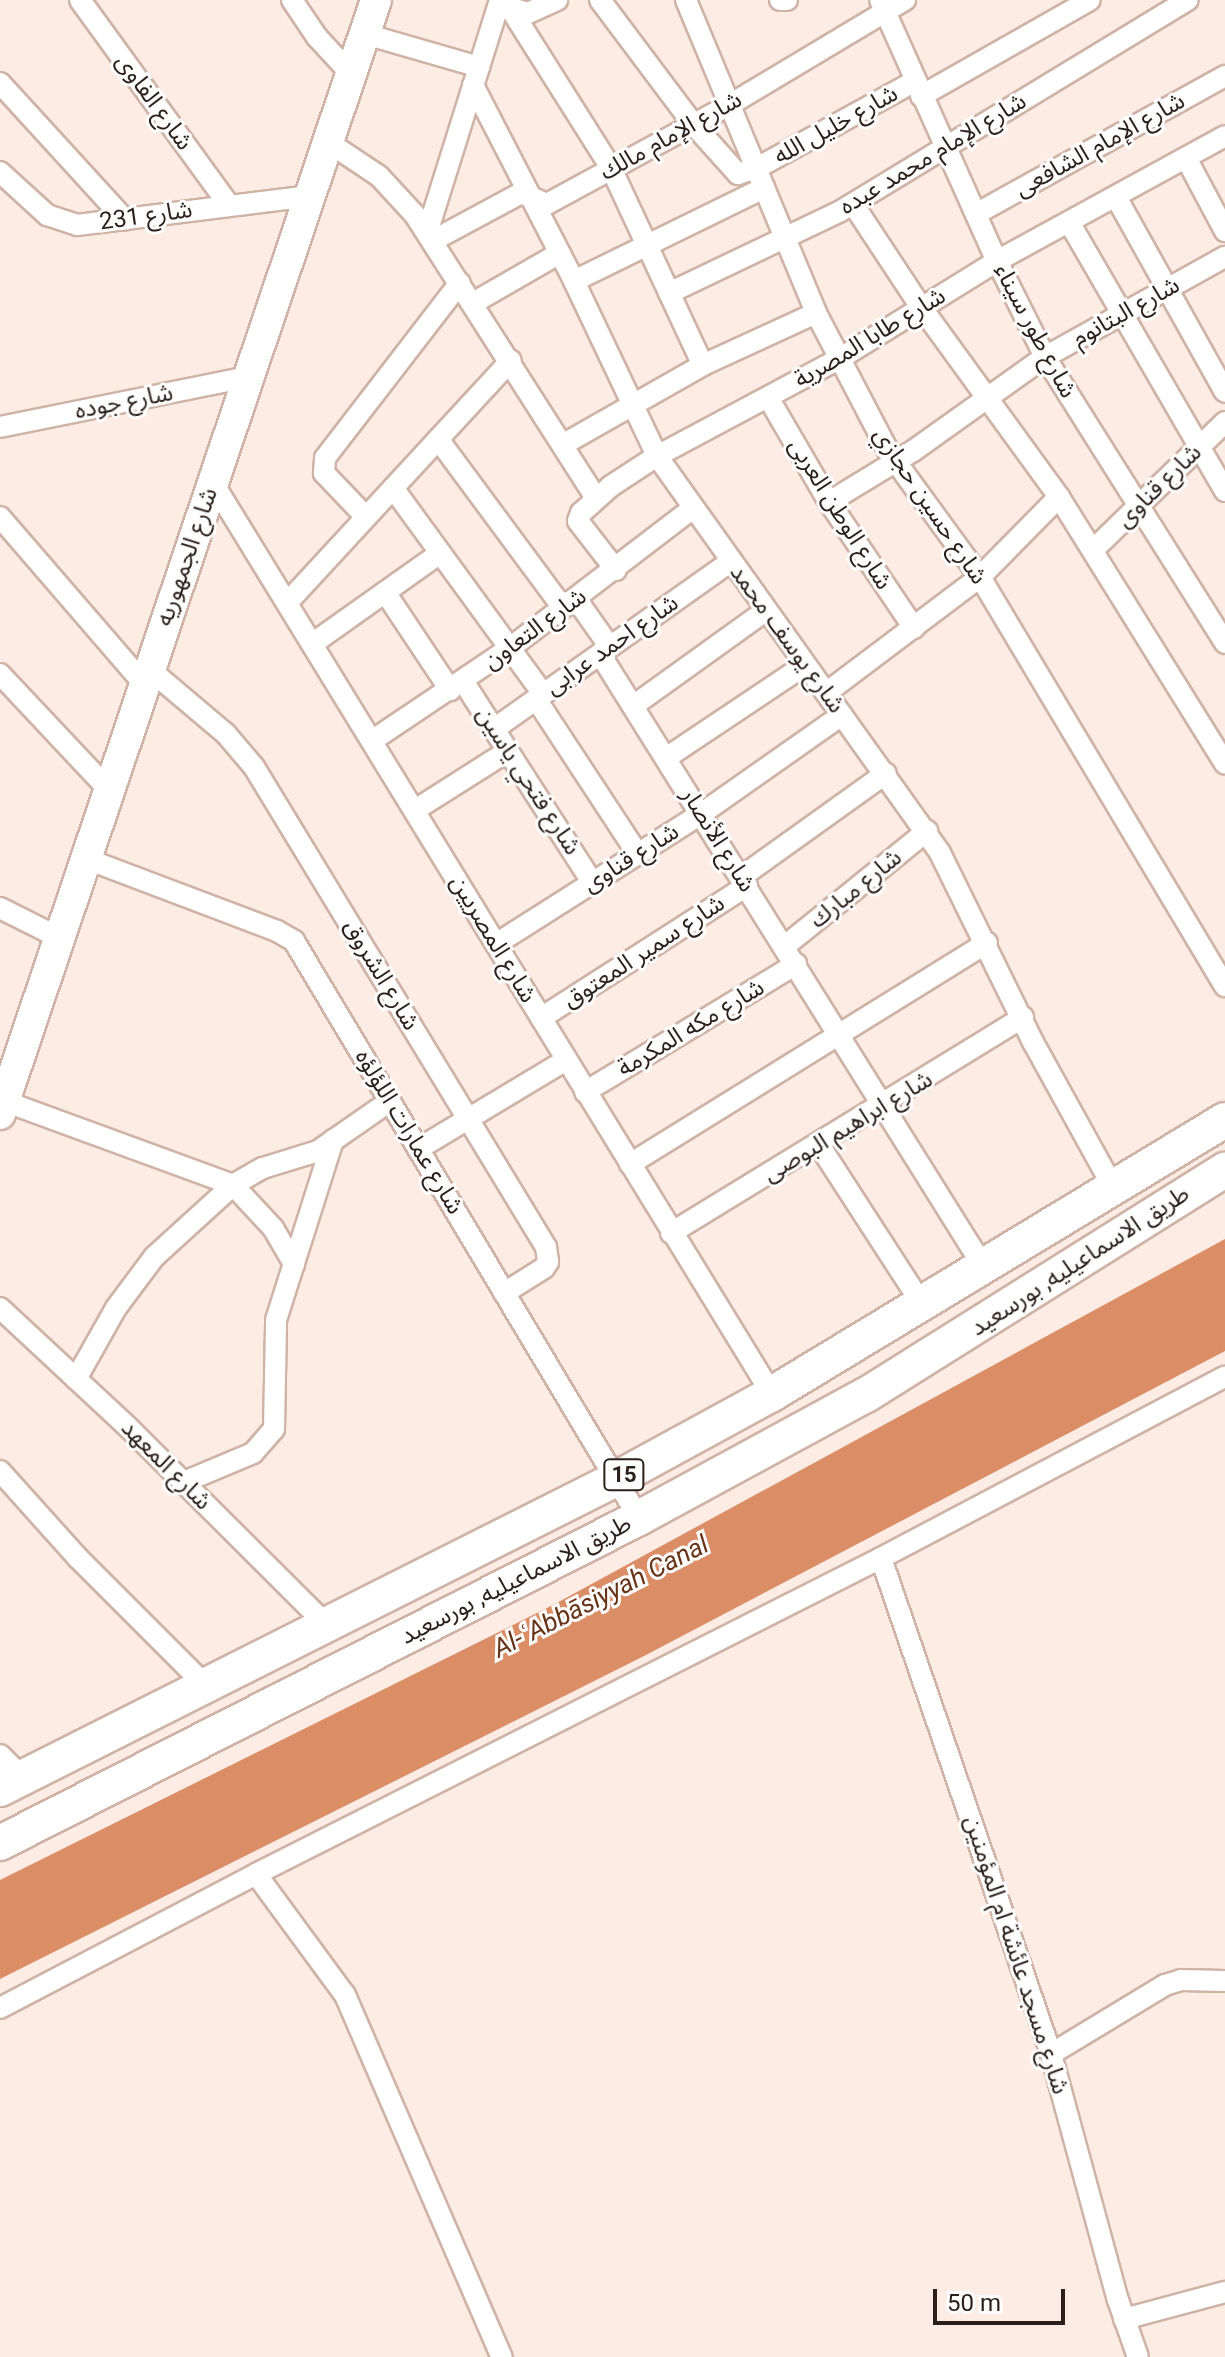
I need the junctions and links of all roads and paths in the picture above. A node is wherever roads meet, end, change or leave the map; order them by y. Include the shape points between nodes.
1 (80, 0) edge
2 (292, 0) edge
3 (376, 0) edge
4 (557, 0) edge
5 (600, 0) edge
6 (686, 0) edge
7 (780, 0) edge
8 (787, 0) edge
9 (905, 0) edge
10 (1090, 0) edge
11 (1188, 0) edge
12 (503, 4) edge
13 (882, 6) edge
14 (365, 34) junction
15 (351, 74) junction
16 (476, 76) junction
17 (1225, 76) edge
18 (0, 83) edge
19 (918, 88) junction
20 (731, 104) junction
21 (694, 125) junction
22 (1225, 136) edge
23 (328, 142) junction
24 (945, 146) junction
25 (1186, 158) junction
26 (611, 168) junction
27 (0, 172) edge
28 (760, 178) junction
29 (9, 193) edge
30 (310, 196) junction
31 (1116, 197) junction
32 (532, 199) junction
33 (853, 204) junction
34 (229, 205) junction
35 (976, 214) junction
36 (125, 220) junction
37 (1069, 222) junction
38 (1225, 231) edge
39 (430, 237) junction
40 (784, 239) junction
41 (647, 245) junction
42 (560, 253) junction
43 (1225, 257) edge
44 (997, 261) junction
45 (574, 281) junction
46 (460, 283) junction
47 (1167, 290) junction
48 (669, 293) junction
49 (473, 303) junction
50 (921, 307) junction
51 (816, 313) junction
52 (1121, 315) junction
53 (1045, 357) junction
54 (839, 359) junction
55 (511, 360) junction
56 (703, 365) junction
57 (249, 377) junction
58 (1225, 392) edge
59 (988, 398) junction
60 (769, 399) junction
61 (629, 405) junction
62 (1225, 422) edge
63 (0, 427) edge
64 (438, 439) junction
65 (564, 444) junction
66 (1199, 447) junction
67 (657, 456) junction
68 (895, 462) junction
69 (213, 483) junction
70 (393, 488) junction
71 (1225, 491) edge
72 (1059, 497) junction
73 (596, 498) junction
74 (829, 502) junction
75 (1137, 508) junction
76 (692, 509) junction
77 (0, 517) edge
78 (366, 517) junction
79 (1093, 550) junction
80 (440, 553) junction
81 (731, 561) junction
82 (616, 570) junction
83 (980, 577) junction
84 (385, 592) junction
85 (287, 603) junction
86 (570, 604) junction
87 (765, 611) junction
88 (914, 628) junction
89 (1225, 643) edge
90 (312, 644) junction
91 (510, 648) junction
92 (605, 651) junction
93 (805, 665) junction
94 (0, 674) edge
95 (147, 676) junction
96 (457, 685) junction
97 (826, 693) junction
98 (540, 696) junction
99 (633, 706) junction
100 (842, 715) junction
101 (494, 729) junction
102 (373, 740) junction
103 (508, 751) junction
104 (666, 758) junction
105 (1225, 764) edge
106 (886, 773) junction
107 (108, 789) junction
108 (415, 810) junction
109 (701, 814) junction
110 (927, 831) junction
111 (638, 854) junction
112 (84, 858) junction
113 (592, 882) junction
114 (744, 882) junction
115 (0, 908) edge
116 (58, 937) junction
117 (987, 943) junction
118 (496, 944) junction
119 (785, 946) junction
120 (796, 964) junction
121 (1225, 986) edge
122 (1023, 1017) junction
123 (541, 1018) junction
124 (841, 1034) junction
125 (566, 1060) junction
126 (585, 1092) junction
127 (390, 1101) junction
128 (884, 1106) junction
129 (2, 1107) edge
130 (469, 1120) junction
131 (1225, 1120) edge
132 (333, 1140) junction
133 (819, 1145) junction
134 (418, 1149) junction
135 (630, 1164) junction
136 (1225, 1170) edge
137 (233, 1185) junction
138 (1113, 1187) junction
139 (671, 1233) junction
140 (294, 1264) junction
141 (983, 1266) junction
142 (504, 1293) junction
143 (922, 1304) junction
144 (0, 1308) edge
145 (1225, 1377) edge
146 (76, 1379) junction
147 (772, 1394) junction
148 (0, 1471) edge
149 (616, 1479) junction
150 (184, 1482) junction
151 (639, 1518) junction
152 (881, 1558) junction
153 (328, 1626) junction
154 (208, 1688) junction
155 (8, 1774) edge
156 (0, 1843) edge
157 (256, 1874) junction
158 (1225, 1981) edge
159 (0, 2008) edge
160 (1051, 2054) junction
161 (1225, 2292) edge
162 (1124, 2319) junction
163 (502, 2357) edge
164 (1138, 2357) edge

1 - 34 street, شارع الفاوى
2 - 15 street
3 - 14 main road, شارع الجمهوريه
4 - 12 street via 528,13
5 - 21 street
6 - 20 street, شارع حسين حجازي
7 - 8 street
9 - 13 street, شارع الإمام مالك
10 - 19 street, شارع خليل الله
11 - 24 street, شارع الإمام محمد عبده
12 - 16 street
12 - 26 street
13 - 19 street, شارع طور سيناء
13 - 20 street, شارع الإمام مالك
14 - 15 main road, شارع الجمهوريه
14 - 16 street
15 - 23 main road, شارع الجمهوريه
16 - 32 street, شارع يوسف محمد
16 - 39 street
17 - 35 street, شارع الإمام الشافعى
18 - 36 street
19 - 24 street, شارع طور سيناء
19 - 28 street, شارع خليل الله
20 - 21 street, شارع الإمام مالك
20 - 28 street, شارع حسين حجازي
21 - 26 street, شارع الإمام مالك
21 - 28 street via 734,172
22 - 25 street, شارع طابا المصرية
23 - 30 main road, شارع الجمهوريه
23 - 39 street via 379,176
24 - 33 street, شارع الإمام محمد عبده
24 - 35 street, شارع طور سيناء
25 - 31 street, شارع طابا المصرية
25 - 38 street
26 - 32 street, شارع الإمام مالك via 547,204
26 - 41 street
27 - 29 street, شارع 231
28 - 40 street, شارع حسين حجازي
28 - 41 street, شارع خليل الله
29 - 36 street, شارع 231 via 67,224
30 - 34 street, شارع 231
30 - 57 main road, شارع الجمهوريه
31 - 37 street, شارع طابا المصرية
31 - 47 street
32 - 39 street, شارع الإمام مالك via 521,193
32 - 42 street, شارع يوسف محمد
33 - 40 street, شارع الإمام محمد عبده
33 - 50 street
34 - 36 street, شارع 231
35 - 44 street, شارع طور سيناء
37 - 44 street, شارع طابا المصرية
37 - 52 street
39 - 46 street
40 - 48 street, شارع الإمام محمد عبده
40 - 51 street, شارع حسين حجازي
41 - 45 street, شارع خليل الله
41 - 48 street
42 - 45 street, شارع يوسف محمد
42 - 49 street
43 - 47 street, شارع البتانوم
44 - 50 street, شارع طابا المصرية
44 - 53 street, شارع طور سيناء
45 - 61 street, شارع يوسف محمد
46 - 49 street
46 - 78 street via 325,458 324,473
47 - 52 street, شارع البتانوم
47 - 58 street
48 - 56 street
49 - 55 street
50 - 54 street, شارع طابا المصرية
50 - 59 street
51 - 54 street, شارع حسين حجازي
51 - 56 street
52 - 53 street, شارع البتانوم
52 - 66 street
53 - 59 street, شارع البتانوم
53 - 75 street, شارع طور سيناء
54 - 60 street, شارع طابا المصرية
54 - 68 street, شارع حسين حجازي
55 - 64 street
55 - 65 street
56 - 61 street
57 - 63 street, شارع جوده
57 - 69 main road, شارع الجمهوريه
59 - 68 street, شارع البتانوم
59 - 72 street
60 - 67 street, شارع طابا المصرية
60 - 74 street, شارع الوطن العربى
61 - 65 street
61 - 67 street, شارع يوسف محمد
62 - 66 street, شارع قناوى
64 - 70 street
64 - 86 street, شارع الأنصار via 558,601
65 - 73 street
66 - 71 street
66 - 75 street, شارع قناوى
67 - 73 street, شارع طابا المصرية
67 - 76 street, شارع يوسف محمد
68 - 74 street, شارع البتانوم
68 - 83 street, شارع حسين حجازي
69 - 85 street, شارع المصريين
69 - 95 main road, شارع الجمهوريه
70 - 78 street
70 - 80 street
72 - 79 street
72 - 83 street
73 - 82 street via 578,521
74 - 88 street, شارع الوطن العربى
75 - 79 street, شارع قناوى
75 - 89 street, شارع طور سيناء
76 - 81 street, شارع يوسف محمد
76 - 82 street, شارع التعاون
77 - 95 street, شارع الشروق
78 - 85 street
79 - 105 street
80 - 84 street
80 - 91 street
81 - 87 street, شارع يوسف محمد
81 - 92 street, شارع احمد عرابى
82 - 86 street, شارع التعاون
83 - 88 street
83 - 121 street, شارع حسين حجازي
84 - 90 street
84 - 96 street, شارع فتحي ياسين
85 - 90 street, شارع المصريين
86 - 91 street, شارع التعاون
86 - 92 street, شارع الأنصار via 581,606 605,640
87 - 93 street, شارع يوسف محمد
87 - 99 street
88 - 97 street
90 - 102 street, شارع المصريين
91 - 96 street, شارع التعاون
91 - 98 street
92 - 98 street, شارع احمد عرابى
92 - 99 street, شارع الأنصار via 605,662
93 - 97 street, شارع يوسف محمد
93 - 104 street
94 - 107 street
95 - 107 main road, شارع الجمهوريه
95 - 130 street, شارع الشروق via 226,734 254,767
96 - 101 street, شارع فتحي ياسين
96 - 102 street, شارع التعاون
97 - 100 street, شارع يوسف محمد
98 - 101 street, شارع احمد عرابى
98 - 111 street
99 - 104 street, شارع الأنصار
100 - 106 street, شارع يوسف محمد
100 - 109 street, شارع قناوى
101 - 103 street, شارع فتحي ياسين
102 - 108 street, شارع المصريين
103 - 108 street
103 - 113 street, شارع فتحي ياسين
104 - 109 street, شارع الأنصار
106 - 110 street, شارع يوسف محمد
106 - 114 street, شارع سمير المعتوق
107 - 112 main road, شارع الجمهوريه
108 - 118 street, شارع المصريين
109 - 111 street, شارع قناوى
109 - 114 street, شارع الأنصار
110 - 117 street, شارع يوسف محمد
110 - 119 street, شارع مبارك
111 - 113 street, شارع قناوى
112 - 116 main road, شارع الجمهوريه
112 - 127 street, شارع عمارات اللؤلؤه via 287,936
113 - 118 street, شارع قناوى
114 - 119 street, شارع الأنصار
114 - 123 street, شارع سمير المعتوق
115 - 116 street
116 - 129 main road, شارع الجمهوريه
117 - 122 street, شارع يوسف محمد
117 - 124 street
118 - 123 street, شارع المصريين
119 - 120 street, شارع الأنصار
120 - 124 street, شارع الأنصار
120 - 126 street, شارع مكه المكرمة
122 - 128 street, شارع ابراهيم البوصى
122 - 138 street, شارع يوسف محمد
123 - 125 street, شارع المصريين
124 - 128 street, شارع الأنصار
124 - 135 street
125 - 126 street, شارع المصريين
125 - 130 street
126 - 135 street, شارع المصريين
127 - 132 street
127 - 134 street, شارع عمارات اللؤلؤه
128 - 133 street, شارع ابراهيم البوصى
128 - 141 street, شارع الأنصار
129 - 137 street
130 - 134 street
130 - 142 street, شارع الشروق via 548,1255 544,1268
131 - 138 highway, طريق الاسماعيليه, بورسعيد / 15
132 - 137 street via 302,1159 263,1168
132 - 140 street
133 - 139 street, شارع ابراهيم البوصى
133 - 143 street
134 - 142 street, شارع عمارات اللؤلؤه
135 - 139 street, شارع المصريين
136 - 151 highway, طريق الاسماعيليه, بورسعيد via 932,1356
137 - 140 street via 273,1228
137 - 146 street via 154,1257 116,1308
138 - 141 highway, طريق الاسماعيليه, بورسعيد / 15
139 - 147 street, شارع المصريين
140 - 150 street via 274,1334 274,1429 253,1453
141 - 143 highway, طريق الاسماعيليه, بورسعيد / 15
142 - 149 street, شارع عمارات اللؤلؤه
143 - 147 highway, طريق الاسماعيليه, بورسعيد / 15
144 - 146 street, شارع المعهد
145 - 152 street
146 - 150 street, شارع المعهد
147 - 149 highway, طريق الاسماعيليه, بورسعيد / 15
148 - 154 street
149 - 151 street, شارع عمارات اللؤلؤه
149 - 153 highway, طريق الاسماعيليه, بورسعيد / 15
150 - 153 street, شارع المعهد
151 - 156 highway, طريق الاسماعيليه, بورسعيد
152 - 157 street
152 - 160 street, شارع مسجد عائشة ام المؤمنين
153 - 154 highway, طريق الاسماعيليه, بورسعيد / 15
154 - 155 highway, طريق الاسماعيليه, بورسعيد / 15
157 - 159 street
157 - 163 street via 345,1995
158 - 160 street via 1165,1985
160 - 162 street, شارع مسجد عائشة ام المؤمنين
161 - 162 street
162 - 164 street, شارع مسجد عائشة ام المؤمنين

